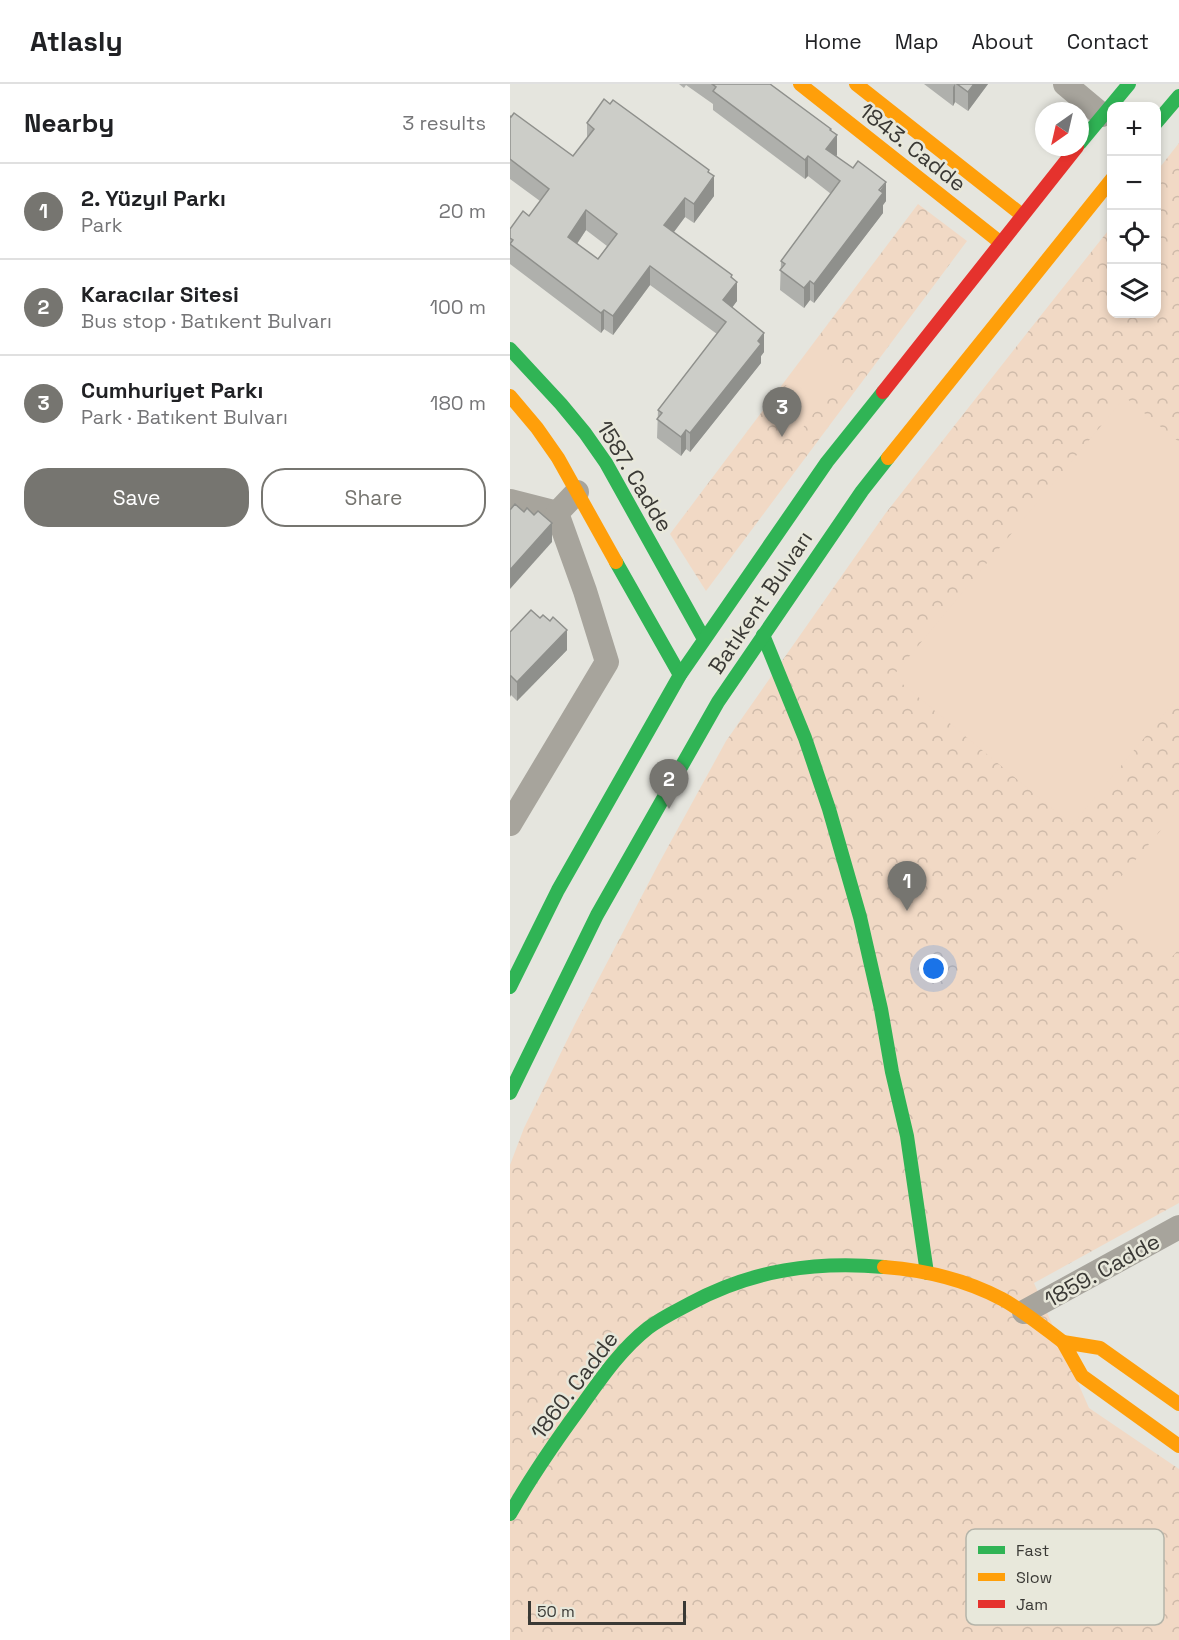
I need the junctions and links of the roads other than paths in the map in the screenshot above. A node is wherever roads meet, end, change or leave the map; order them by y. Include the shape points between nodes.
1 (800, 84) edge
2 (856, 84) edge
3 (1065, 84) edge
4 (1128, 84) edge
5 (1179, 96) edge
6 (1102, 116) junction
7 (1161, 117) edge
8 (1089, 132) edge
9 (1070, 156) edge
10 (1107, 185) edge
11 (1022, 215) junction
12 (1000, 243) junction
13 (510, 349) edge
14 (510, 396) edge
15 (577, 492) junction
16 (513, 505) edge
17 (557, 513) junction
18 (685, 606) junction
19 (652, 624) junction
20 (763, 635) junction
21 (704, 639) junction
22 (680, 675) junction
23 (510, 824) edge
24 (510, 987) edge
25 (510, 1093) edge
26 (1179, 1227) edge
27 (927, 1273) junction
28 (1024, 1312) junction
29 (1064, 1342) junction
30 (1179, 1404) edge
31 (1179, 1446) edge
32 (510, 1514) edge

1 - 12 main road, 1843. Cadde
2 - 11 main road, 1843. Cadde
3 - 6 street
4 - 6 main road
5 - 7 main road
6 - 8 main road
9 - 11 main road, Batıkent Bulvarı
10 - 20 main road, Batıkent Bulvarı via 862,491
11 - 12 main road, Batıkent Bulvarı
12 - 21 main road, Batıkent Bulvarı via 826,462
13 - 18 main road, 1587. Cadde via 555,395 592,442
14 - 15 main road via 548,443
15 - 17 street
15 - 19 main road
16 - 17 street
17 - 23 street via 607,662
18 - 19 street via 685,623 677,632 664,633
18 - 21 main road, 1587. Cadde
19 - 22 main road
20 - 25 main road, Batıkent Bulvarı via 718,702 597,915
20 - 27 main road via 805,738 860,916 907,1136
21 - 22 main road, Batıkent Bulvarı
22 - 24 main road, Batıkent Bulvarı via 558,890
26 - 28 street, 1859. Cadde
27 - 28 main road, 1860. Cadde via 992,1294
27 - 32 main road, 1860. Cadde via 829,1264 740,1280 679,1309 655,1323 616,1360 546,1456
28 - 29 main road, 1860. Cadde
29 - 30 main road, 1860. Cadde via 1101,1348
29 - 31 main road, 1860. Cadde via 1082,1376

